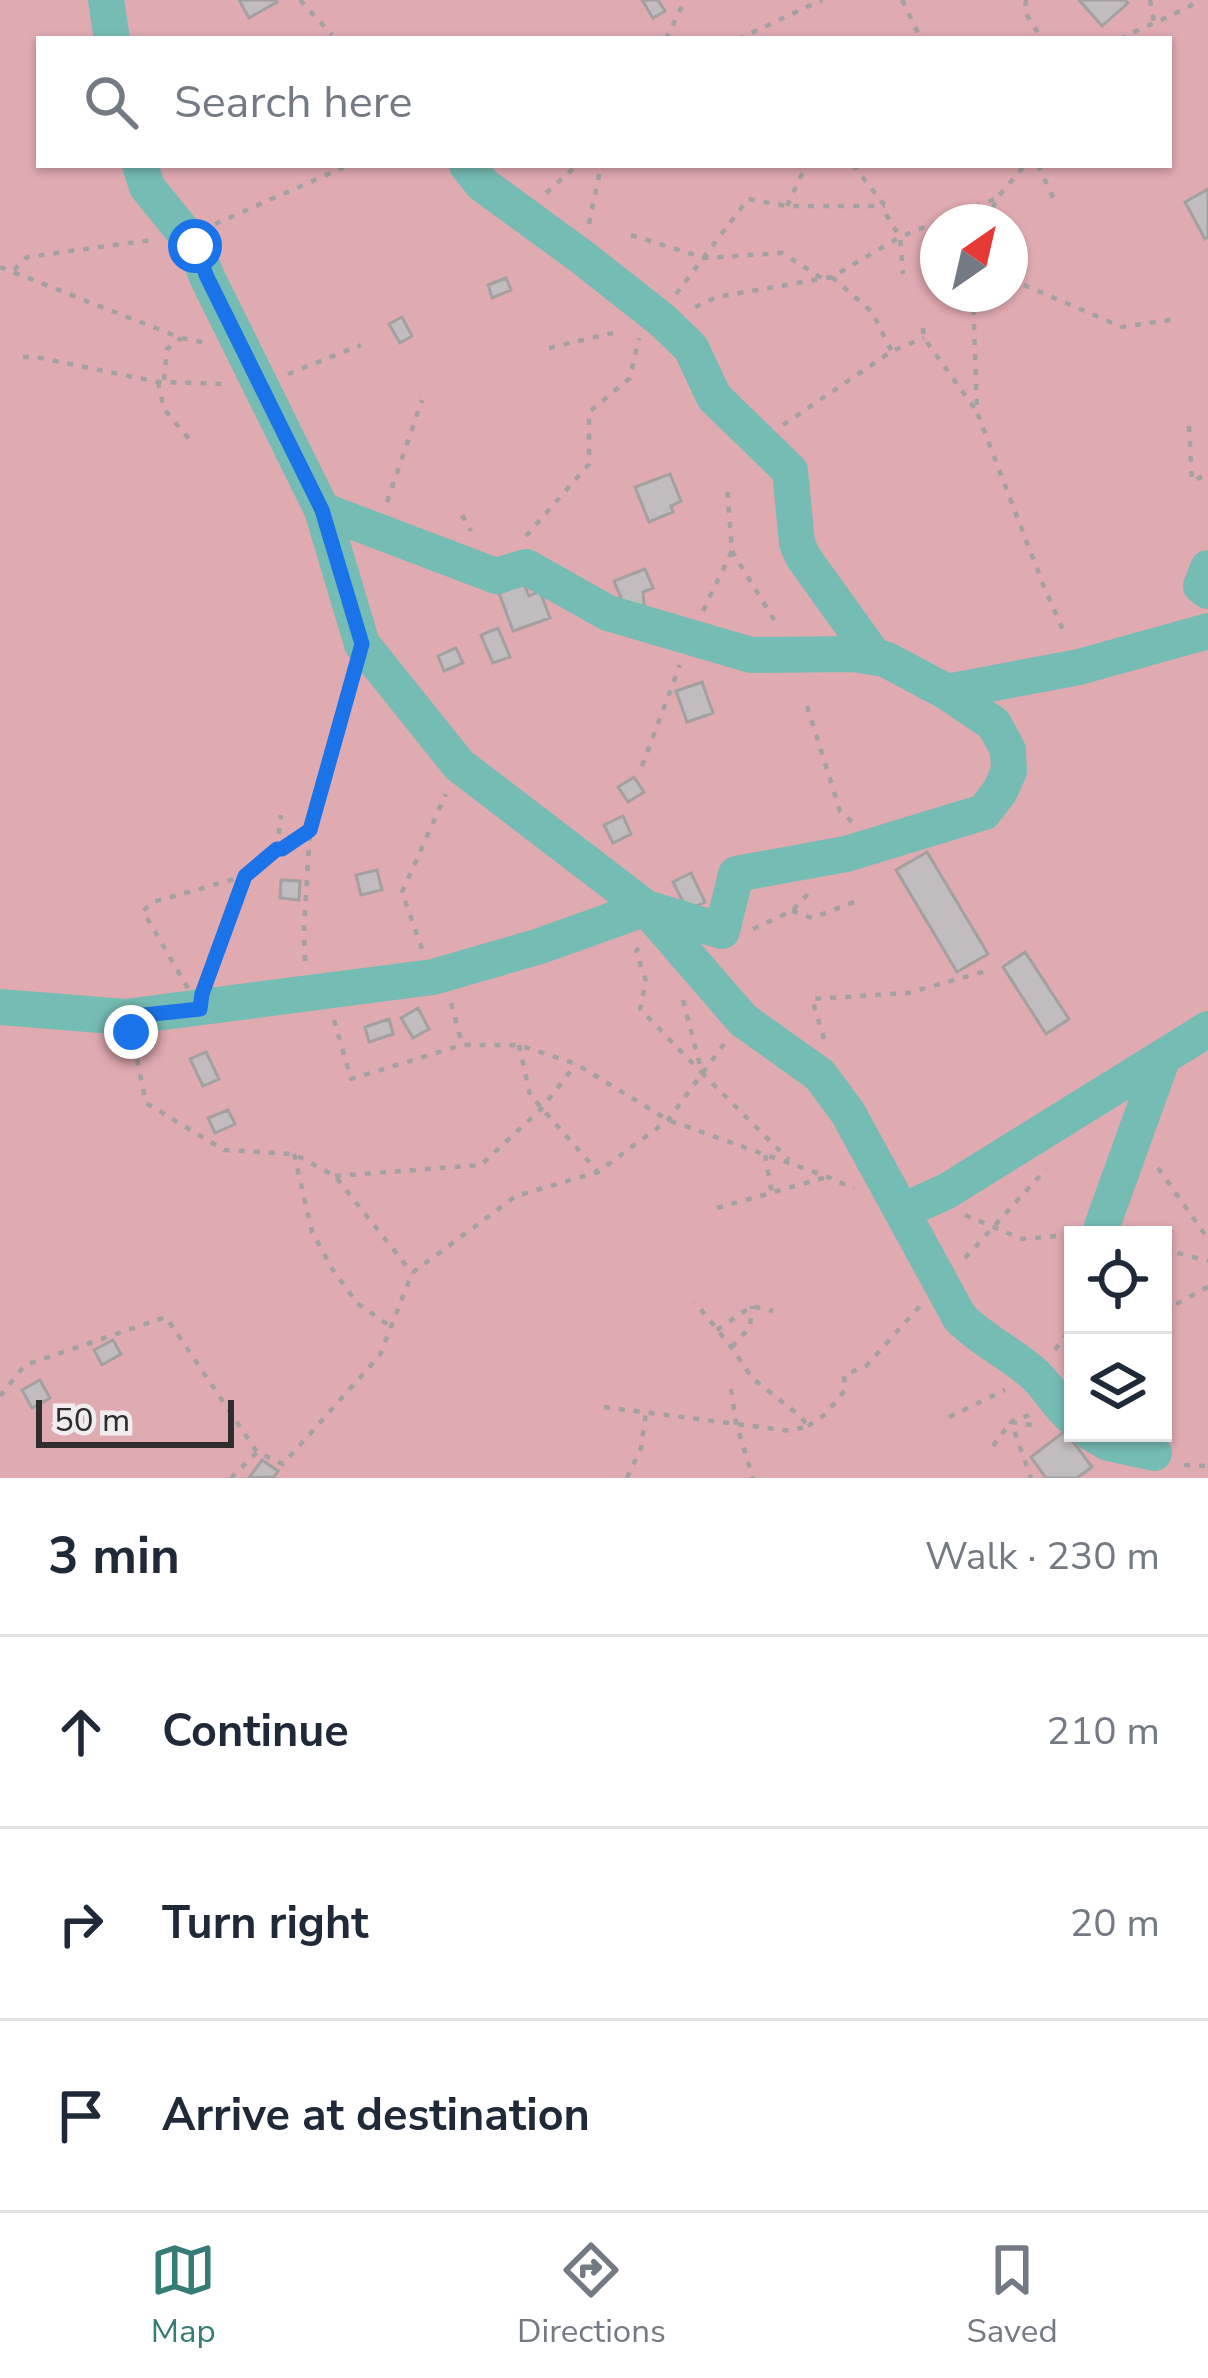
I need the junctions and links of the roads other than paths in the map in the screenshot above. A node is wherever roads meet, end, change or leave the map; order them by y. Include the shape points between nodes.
1 (106, 0) edge
2 (112, 36) edge
3 (141, 168) edge
4 (469, 168) edge
5 (322, 510) junction
6 (1208, 568) edge
7 (1208, 592) edge
8 (1208, 631) edge
9 (874, 656) junction
10 (946, 692) junction
11 (655, 918) junction
12 (0, 1006) edge
13 (1208, 1029) edge
14 (1163, 1057) junction
15 (902, 1211) junction
16 (1104, 1226) edge
17 (1061, 1417) edge
18 (1106, 1442) edge
19 (1160, 1457) edge

1 - 2 street
3 - 5 street via 195,246
4 - 9 street via 692,348 713,397 790,471 797,543
5 - 9 street via 496,576 526,567 608,613 751,655
5 - 11 street via 362,644 459,765
6 - 7 street via 1201,586
8 - 10 street
9 - 10 street
10 - 11 street via 994,724 1008,750 1009,771 984,812 861,849 736,874 722,931
11 - 12 street via 438,976 200,1009 125,1017
11 - 15 street via 743,1020 820,1075
13 - 14 street
14 - 15 street
14 - 16 street
15 - 17 street via 960,1318 1036,1375
18 - 19 street

